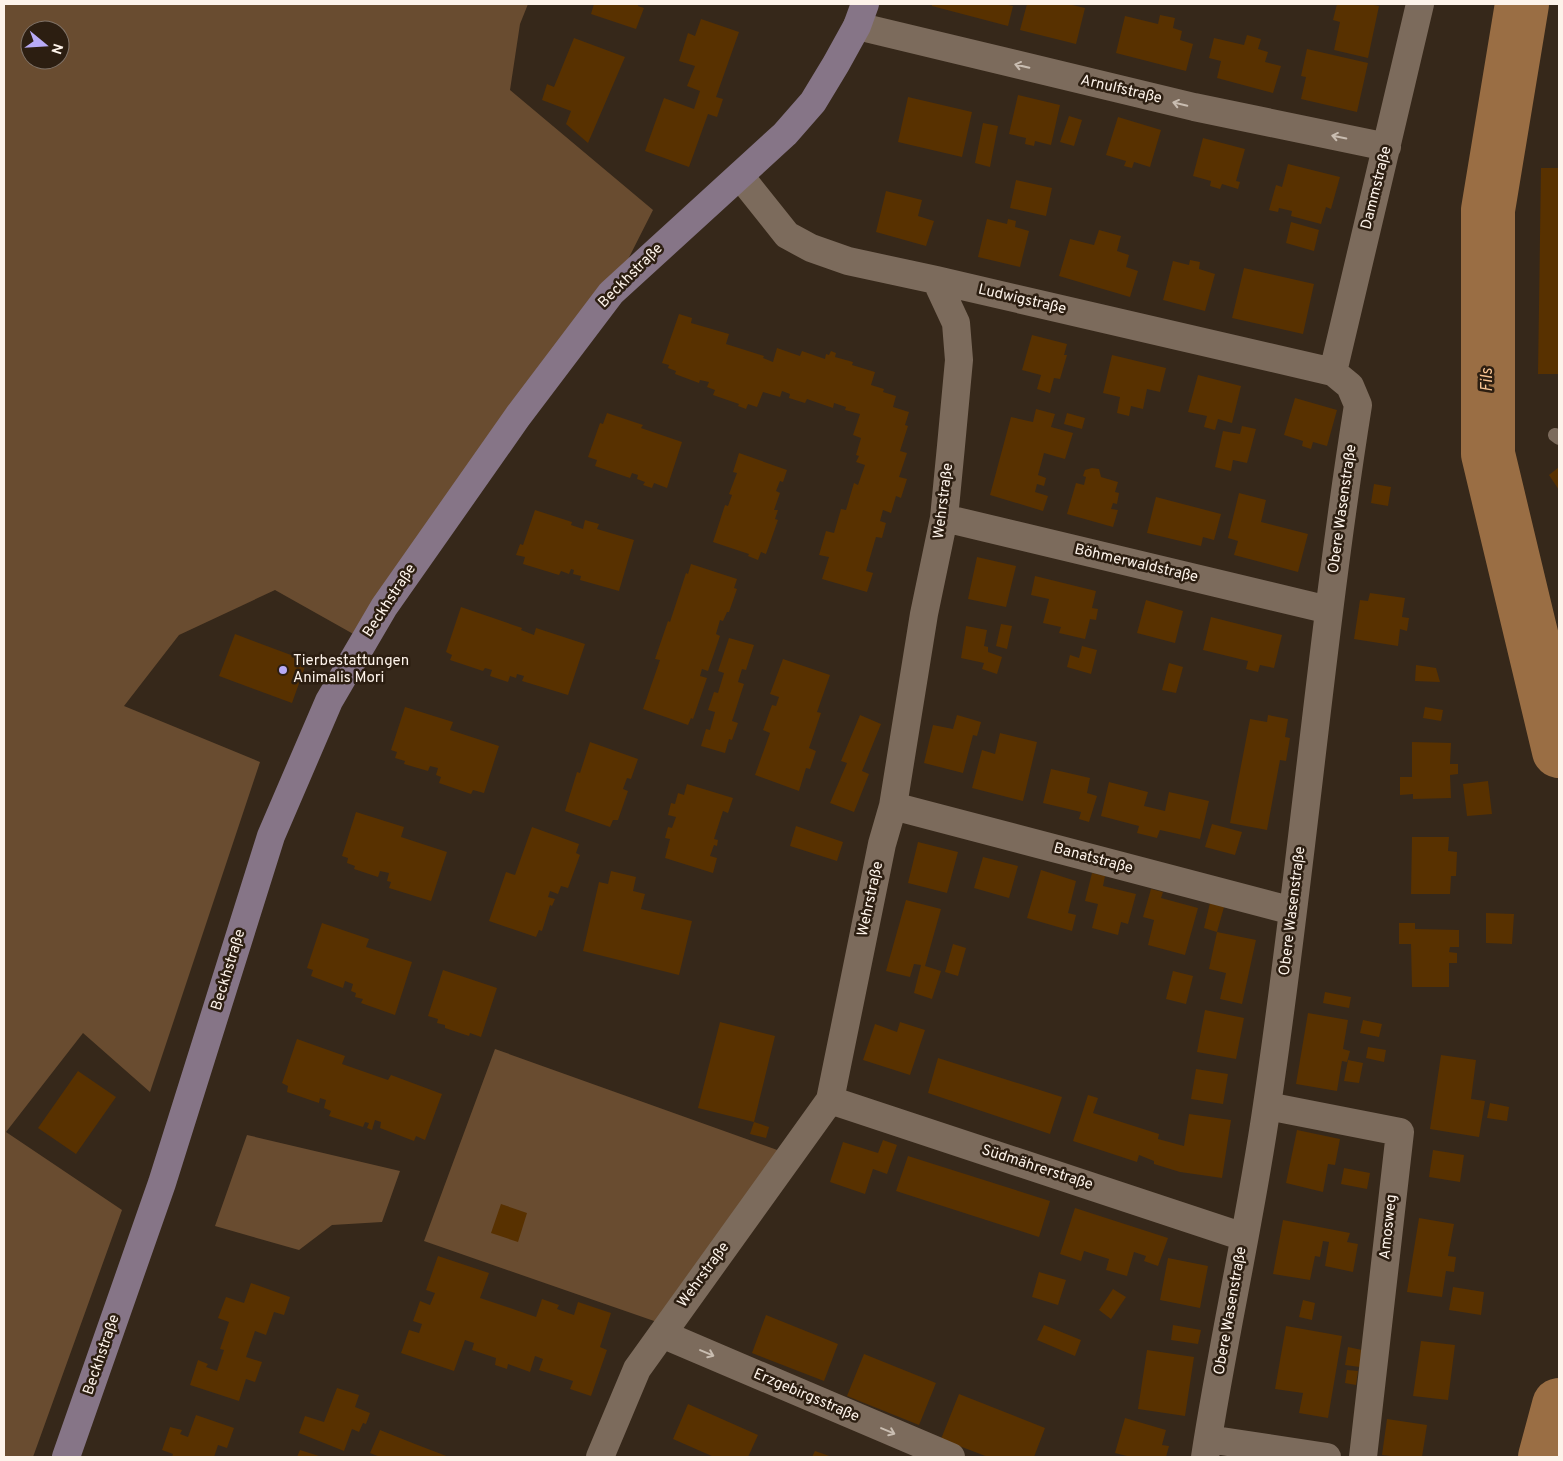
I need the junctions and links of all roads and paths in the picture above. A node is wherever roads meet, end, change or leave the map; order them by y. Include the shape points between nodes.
1 (1420, 4) edge
2 (861, 15) edge
3 (1387, 146) junction
4 (740, 176) junction
5 (936, 280) junction
6 (1333, 372) junction
7 (944, 518) junction
8 (1329, 610) junction
9 (892, 806) junction
10 (1293, 911) junction
11 (830, 1100) junction
12 (1267, 1106) junction
13 (1244, 1237) junction
14 (662, 1334) junction
15 (1207, 1448) edge
16 (66, 1457) edge
17 (600, 1457) edge
18 (951, 1457) edge
19 (1327, 1457) edge
20 (1363, 1457) edge

1 - 3 street, Dammstraße
3 -> 2 street, Arnulfstraße via 1194,107
2 - 4 street, Beckhstraße via 813,102 785,134
3 - 6 street, Dammstraße
4 - 5 street, Ludwigstraße via 787,236 848,261
4 - 16 street, Beckhstraße via 611,293 518,416 384,608 329,701 271,836 162,1183
5 - 6 street, Ludwigstraße
5 - 7 street, Wehrstraße via 956,323 959,360
6 - 8 street, Obere Wasenstraße via 1350,386 1358,405
7 - 8 street, Böhmerwaldstraße
7 - 9 street, Wehrstraße via 924,614
8 - 10 street, Obere Wasenstraße
9 - 10 street, Banatstraße
9 - 11 street, Wehrstraße
10 - 12 street, Obere Wasenstraße
11 - 13 street, Südmährerstraße
11 - 14 street, Wehrstraße
12 - 13 street, Obere Wasenstraße
12 - 20 street, Amosweg via 1400,1132
13 - 15 street, Obere Wasenstraße
14 - 17 street, Wehrstraße via 637,1368
14 -> 18 street, Erzgebirgsstraße
15 - 19 street

